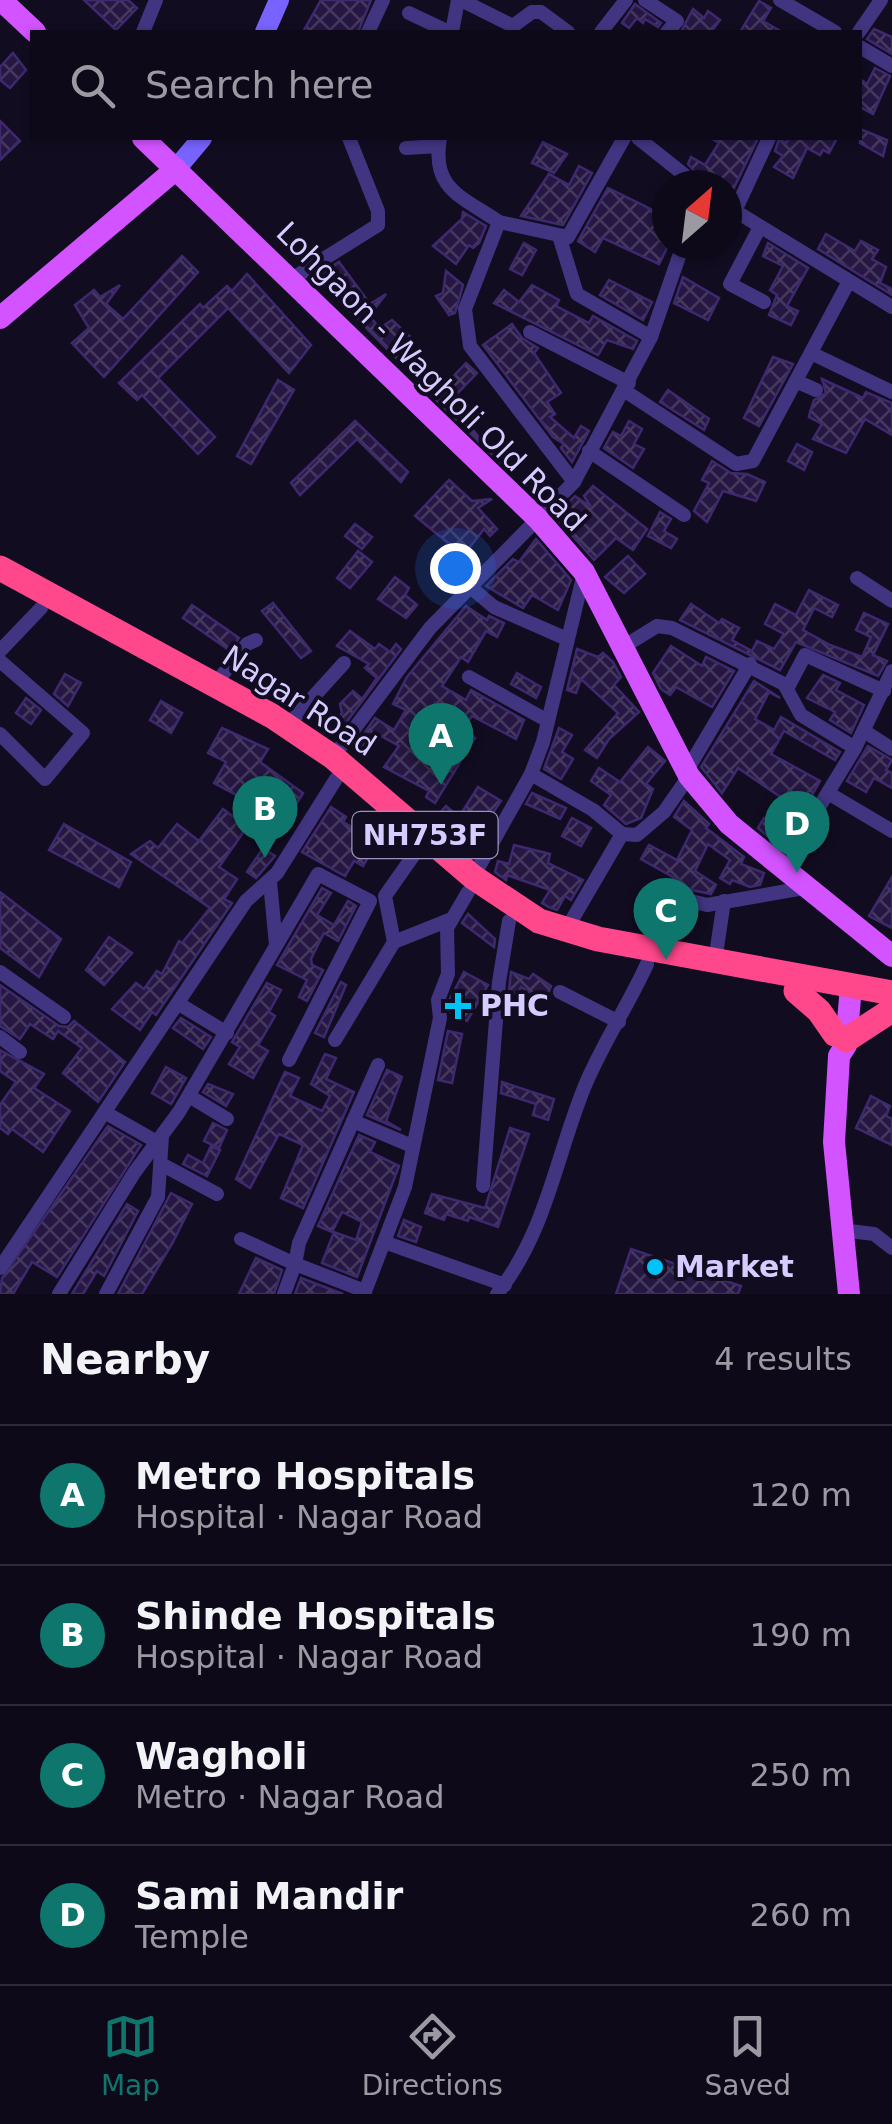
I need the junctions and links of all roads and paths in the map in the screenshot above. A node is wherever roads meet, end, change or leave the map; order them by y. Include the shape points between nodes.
1 (156, 0) edge
2 (279, 0) edge
3 (383, 0) edge
4 (460, 0) edge
5 (626, 0) edge
6 (645, 0) edge
7 (780, 0) edge
8 (881, 0) edge
9 (4, 1) edge
10 (537, 6) edge
11 (410, 13) dead end
12 (33, 30) edge
13 (144, 30) edge
14 (266, 30) edge
15 (369, 30) edge
16 (446, 30) edge
17 (451, 30) edge
18 (565, 30) edge
19 (603, 30) edge
20 (669, 30) edge
21 (832, 30) edge
22 (860, 30) edge
23 (862, 48) edge
24 (892, 66) edge
25 (145, 140) edge
26 (200, 140) edge
27 (351, 140) edge
28 (623, 140) edge
29 (641, 140) edge
30 (767, 140) edge
31 (439, 142) edge
32 (406, 148) dead end
33 (176, 170) junction
34 (678, 170) edge
35 (742, 187) edge
36 (742, 215) edge
37 (499, 222) junction
38 (760, 227) junction
39 (560, 239) junction
40 (678, 260) edge
41 (290, 280) junction
42 (848, 283) junction
43 (764, 302) dead end
44 (891, 310) edge
45 (0, 318) edge
46 (530, 332) dead end
47 (651, 338) junction
48 (813, 354) junction
49 (798, 382) junction
50 (627, 388) junction
51 (816, 390) dead end
52 (892, 392) edge
53 (589, 450) junction
54 (574, 482) junction
55 (684, 515) dead end
56 (538, 520) junction
57 (0, 568) edge
58 (584, 572) junction
59 (857, 578) dead end
60 (468, 586) junction
61 (0, 588) edge
62 (892, 601) edge
63 (600, 602) junction
64 (576, 607) junction
65 (41, 608) junction
66 (567, 639) junction
67 (256, 640) dead end
68 (623, 648) junction
69 (0, 651) edge
70 (0, 660) edge
71 (344, 662) dead end
72 (750, 664) junction
73 (892, 671) edge
74 (469, 678) dead end
75 (215, 684) junction
76 (788, 687) junction
77 (884, 691) junction
78 (548, 721) junction
79 (286, 726) junction
80 (864, 731) junction
81 (0, 734) edge
82 (855, 748) junction
83 (892, 749) edge
84 (334, 768) junction
85 (530, 774) junction
86 (688, 774) junction
87 (828, 793) junction
88 (892, 831) edge
89 (622, 834) junction
90 (418, 849) junction
91 (782, 868) junction
92 (270, 882) junction
93 (471, 884) junction
94 (810, 887) junction
95 (662, 894) dead end
96 (724, 902) junction
97 (449, 920) junction
98 (508, 921) junction
99 (566, 930) junction
100 (394, 942) junction
101 (276, 946) junction
102 (892, 956) edge
103 (715, 961) junction
104 (647, 964) junction
105 (0, 972) edge
106 (796, 991) junction
107 (560, 992) dead end
108 (843, 992) junction
109 (892, 994) edge
110 (179, 1004) junction
111 (892, 1009) edge
112 (64, 1017) dead end
113 (619, 1022) junction
114 (227, 1033) junction
115 (0, 1038) edge
116 (335, 1040) dead end
117 (840, 1043) junction
118 (20, 1052) dead end
119 (290, 1060) dead end
120 (378, 1065) dead end
121 (189, 1096) junction
122 (106, 1113) junction
123 (226, 1119) dead end
124 (353, 1121) junction
125 (159, 1139) junction
126 (412, 1146) junction
127 (162, 1164) junction
128 (483, 1186) dead end
129 (217, 1194) dead end
130 (842, 1230) junction
131 (889, 1237) edge
132 (242, 1239) dead end
133 (384, 1242) junction
134 (295, 1264) junction
135 (0, 1268) edge
136 (501, 1289) edge
137 (365, 1293) edge
138 (59, 1294) edge
139 (106, 1294) edge
140 (284, 1294) edge
141 (848, 1294) edge

1 - 13 street
2 - 14 street
3 - 15 street
4 - 10 street via 513,26
4 - 17 street
5 - 19 street
6 - 20 street via 677,21
7 - 21 street
8 - 22 street
9 - 12 main road
10 - 18 street
11 - 16 street
23 - 24 street
25 - 33 main road, Lohgaon - Wagholi Old Road
26 - 33 street
27 - 41 street via 378,225
28 - 39 street via 574,232
29 - 34 street
30 - 35 street
31 - 32 street
31 - 37 street via 436,164 447,186
33 - 41 main road, Lohgaon - Wagholi Old Road
33 - 45 main road
36 - 38 street
37 - 39 street
37 - 54 street via 465,308 470,346
38 - 42 street
38 - 43 street via 730,284
39 - 47 street via 577,294
40 - 47 street
41 - 56 main road, Lohgaon - Wagholi Old Road
42 - 44 street
42 - 48 street
46 - 50 street
47 - 50 street
48 - 49 street
48 - 52 street
49 - 50 street via 745,465 706,447
49 - 51 street
50 - 53 street
53 - 54 street
53 - 55 street
54 - 56 street
56 - 58 main road, Lohgaon - Wagholi Old Road
56 - 60 street
57 - 75 highway, Nagar Road / NH753F
58 - 63 main road, Lohgaon - Wagholi Old Road
58 - 64 street
59 - 62 street
60 - 66 street via 494,607
60 - 84 street
61 - 65 highway, Nagar Road / NH753F
63 - 64 street
63 - 68 main road, Lohgaon - Wagholi Old Road
64 - 66 street
65 - 69 street
65 - 84 highway, Nagar Road / NH753F
66 - 78 street
67 - 75 street
68 - 72 street via 665,626
68 - 86 main road, Lohgaon - Wagholi Old Road
70 - 81 street via 83,734 45,779
71 - 79 street
72 - 76 street
72 - 86 street
73 - 77 street
74 - 78 street
75 - 79 highway, Nagar Road / NH753F
76 - 77 street via 805,655
76 - 82 street via 800,716
77 - 80 street
78 - 85 street
79 - 84 highway, Nagar Road / NH753F
80 - 82 street
80 - 83 street
82 - 87 street
84 - 90 highway, Nagar Road / NH753F
84 - 92 street
84 - 93 highway, Nagar Road / NH753F
85 - 89 street
85 - 93 street
86 - 89 street via 652,824 637,835
86 - 91 main road, Lohgaon - Wagholi Old Road via 729,824
87 - 88 street
87 - 91 street
89 - 99 street
90 - 93 highway, Nagar Road / NH753F
90 - 100 street via 385,896
91 - 94 main road, Lohgaon - Wagholi Old Road
92 - 101 street
92 - 110 street via 246,901
93 - 97 street
93 - 98 highway, Nagar Road / NH753F
93 - 99 highway, Nagar Road / NH753F
94 - 96 street
94 - 102 main road, Lohgaon - Wagholi Old Road
95 - 96 street via 693,905
96 - 103 street
97 - 100 street
97 - 126 street via 448,974
98 - 104 highway, Nagar Road / NH753F via 566,948
98 - 128 street
99 - 103 highway, Nagar Road / NH753F
100 - 116 street
101 - 114 street
101 - 119 street via 318,874 370,901
103 - 108 highway, Nagar Road / NH753F
104 - 106 highway, Nagar Road / NH753F
104 - 113 street
105 - 112 street
106 - 108 highway, Nagar Road / NH753F
106 - 117 highway
107 - 113 street
108 - 109 highway, Nagar Road / NH753F
108 - 111 highway, Nagar Road / NH753F
108 - 117 main road
110 - 114 street
110 - 122 street
111 - 117 highway
113 - 136 street via 584,1087 540,1226
114 - 121 street
115 - 118 street
117 - 130 main road via 834,1142
120 - 124 street
121 - 123 street
121 - 125 street
122 - 125 street
122 - 135 street
124 - 126 street
124 - 134 street
125 - 127 street
125 - 138 street
126 - 133 street
127 - 129 street
127 - 139 street via 152,1212
130 - 131 street
130 - 141 main road
132 - 134 street
133 - 136 street
133 - 137 street
134 - 137 street
134 - 140 street

